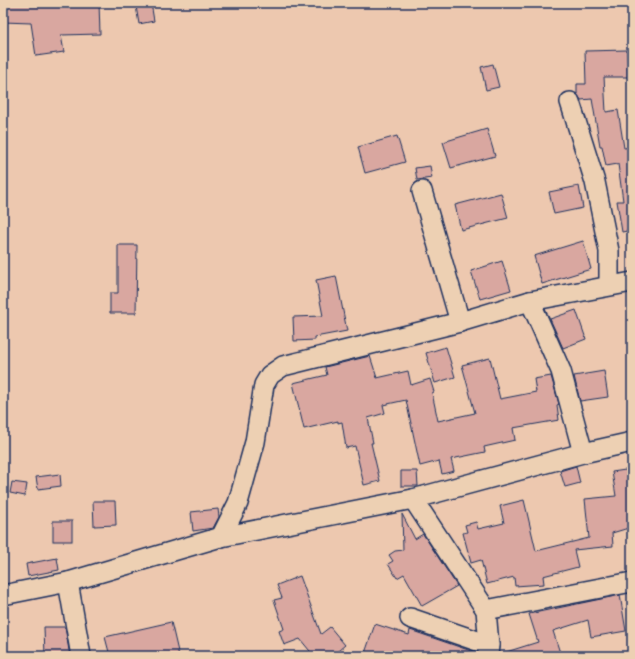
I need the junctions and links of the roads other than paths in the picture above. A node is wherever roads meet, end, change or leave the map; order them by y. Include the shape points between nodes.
1 (570, 102) dead end
2 (422, 191) dead end
3 (632, 282) edge
4 (608, 285) junction
5 (530, 301) junction
6 (460, 322) junction
7 (632, 442) edge
8 (583, 453) junction
9 (412, 498) junction
10 (221, 537) junction
11 (68, 582) junction
12 (632, 582) edge
13 (3, 595) edge
14 (486, 610) junction
15 (410, 618) dead end
16 (488, 650) edge
17 (81, 656) edge

1 - 4 street via 595,182 609,251
2 - 6 street
3 - 4 street
4 - 5 street
5 - 6 street
5 - 8 street via 561,371
6 - 10 street via 283,366 270,375 264,386 256,442 238,503
7 - 8 street
8 - 9 street
9 - 10 street
9 - 14 street
10 - 11 street
11 - 13 street
11 - 17 street
12 - 14 street
14 - 16 street
15 - 16 street

